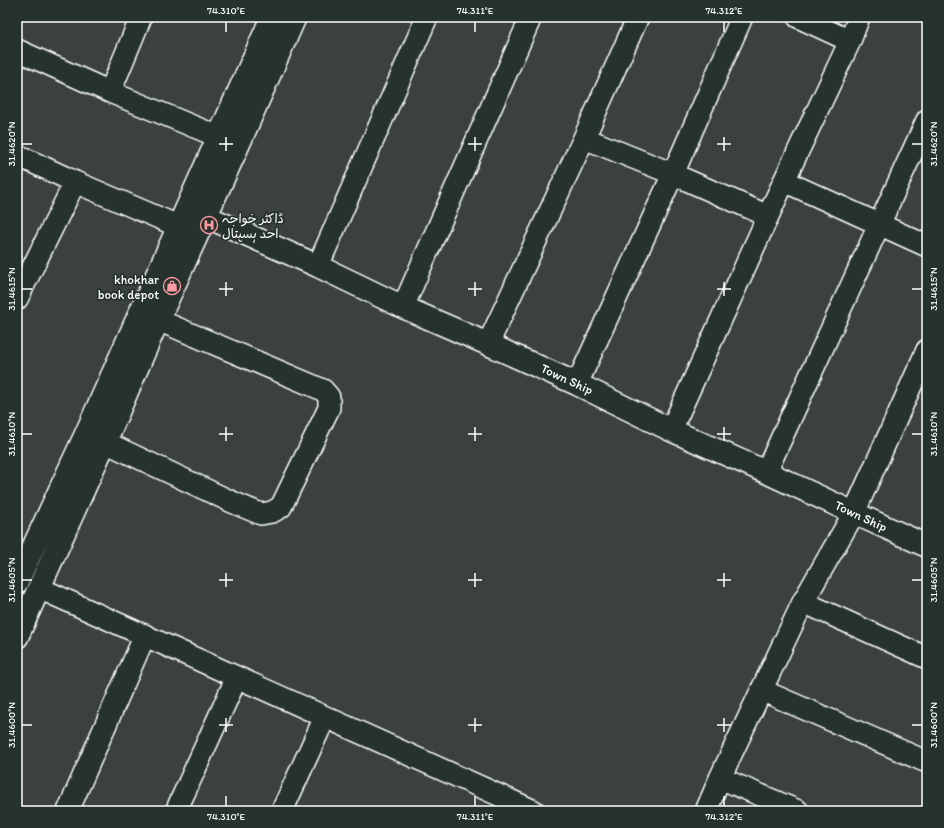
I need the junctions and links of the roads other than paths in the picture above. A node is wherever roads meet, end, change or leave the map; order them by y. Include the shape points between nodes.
1 (141, 17) edge
2 (272, 17) edge
3 (295, 17) edge
4 (427, 17) edge
5 (531, 17) edge
6 (638, 17) edge
7 (742, 17) edge
8 (798, 17) edge
9 (859, 17) edge
10 (850, 41) junction
11 (17, 50) edge
12 (110, 92) junction
13 (927, 120) edge
14 (219, 137) junction
15 (584, 138) junction
16 (17, 155) edge
17 (672, 174) junction
18 (784, 180) junction
19 (75, 182) junction
20 (205, 216) junction
21 (768, 216) junction
22 (880, 224) junction
23 (178, 226) junction
24 (927, 246) edge
25 (318, 266) junction
26 (17, 299) edge
27 (403, 307) junction
28 (158, 320) junction
29 (488, 344) junction
30 (926, 356) edge
31 (577, 384) junction
32 (670, 430) junction
33 (104, 442) junction
34 (766, 472) junction
35 (854, 514) junction
36 (927, 546) edge
37 (17, 582) edge
38 (39, 588) junction
39 (803, 602) junction
40 (145, 635) junction
41 (17, 637) edge
42 (927, 658) edge
43 (237, 677) junction
44 (761, 690) junction
45 (325, 717) junction
46 (927, 762) edge
47 (720, 778) junction
48 (501, 804) edge
49 (70, 810) edge
50 (176, 811) edge
51 (282, 811) edge
52 (534, 811) edge
53 (706, 811) edge
54 (798, 811) edge

1 - 12 street
2 - 14 main road
3 - 20 main road
4 - 25 street
5 - 27 street
6 - 15 street
7 - 17 street
8 - 10 street
9 - 10 street
10 - 18 street
11 - 12 street
12 - 14 street
13 - 22 street
14 - 23 main road
15 - 17 street
15 - 29 street
16 - 19 street
17 - 21 street
17 - 31 street
18 - 21 street
18 - 22 street
19 - 23 street
19 - 26 street
20 - 25 main road, Town Ship
20 - 28 main road
21 - 32 street
22 - 24 street
22 - 34 street
23 - 37 main road
25 - 27 main road, Town Ship
27 - 29 main road, Town Ship
28 - 33 main road
28 - 33 street via 323,390 329,397 329,408 281,506 272,512 261,514
29 - 31 main road, Town Ship
30 - 35 street
31 - 32 main road, Town Ship
32 - 34 main road, Town Ship
33 - 38 main road
34 - 35 main road, Town Ship
35 - 36 main road, Town Ship
35 - 39 street
38 - 40 street
38 - 41 main road
39 - 42 street
39 - 44 street
40 - 43 street
40 - 49 street
43 - 45 street
43 - 50 street
44 - 46 street
44 - 47 street
45 - 48 street
45 - 51 street
47 - 53 street
47 - 54 street
48 - 52 street

